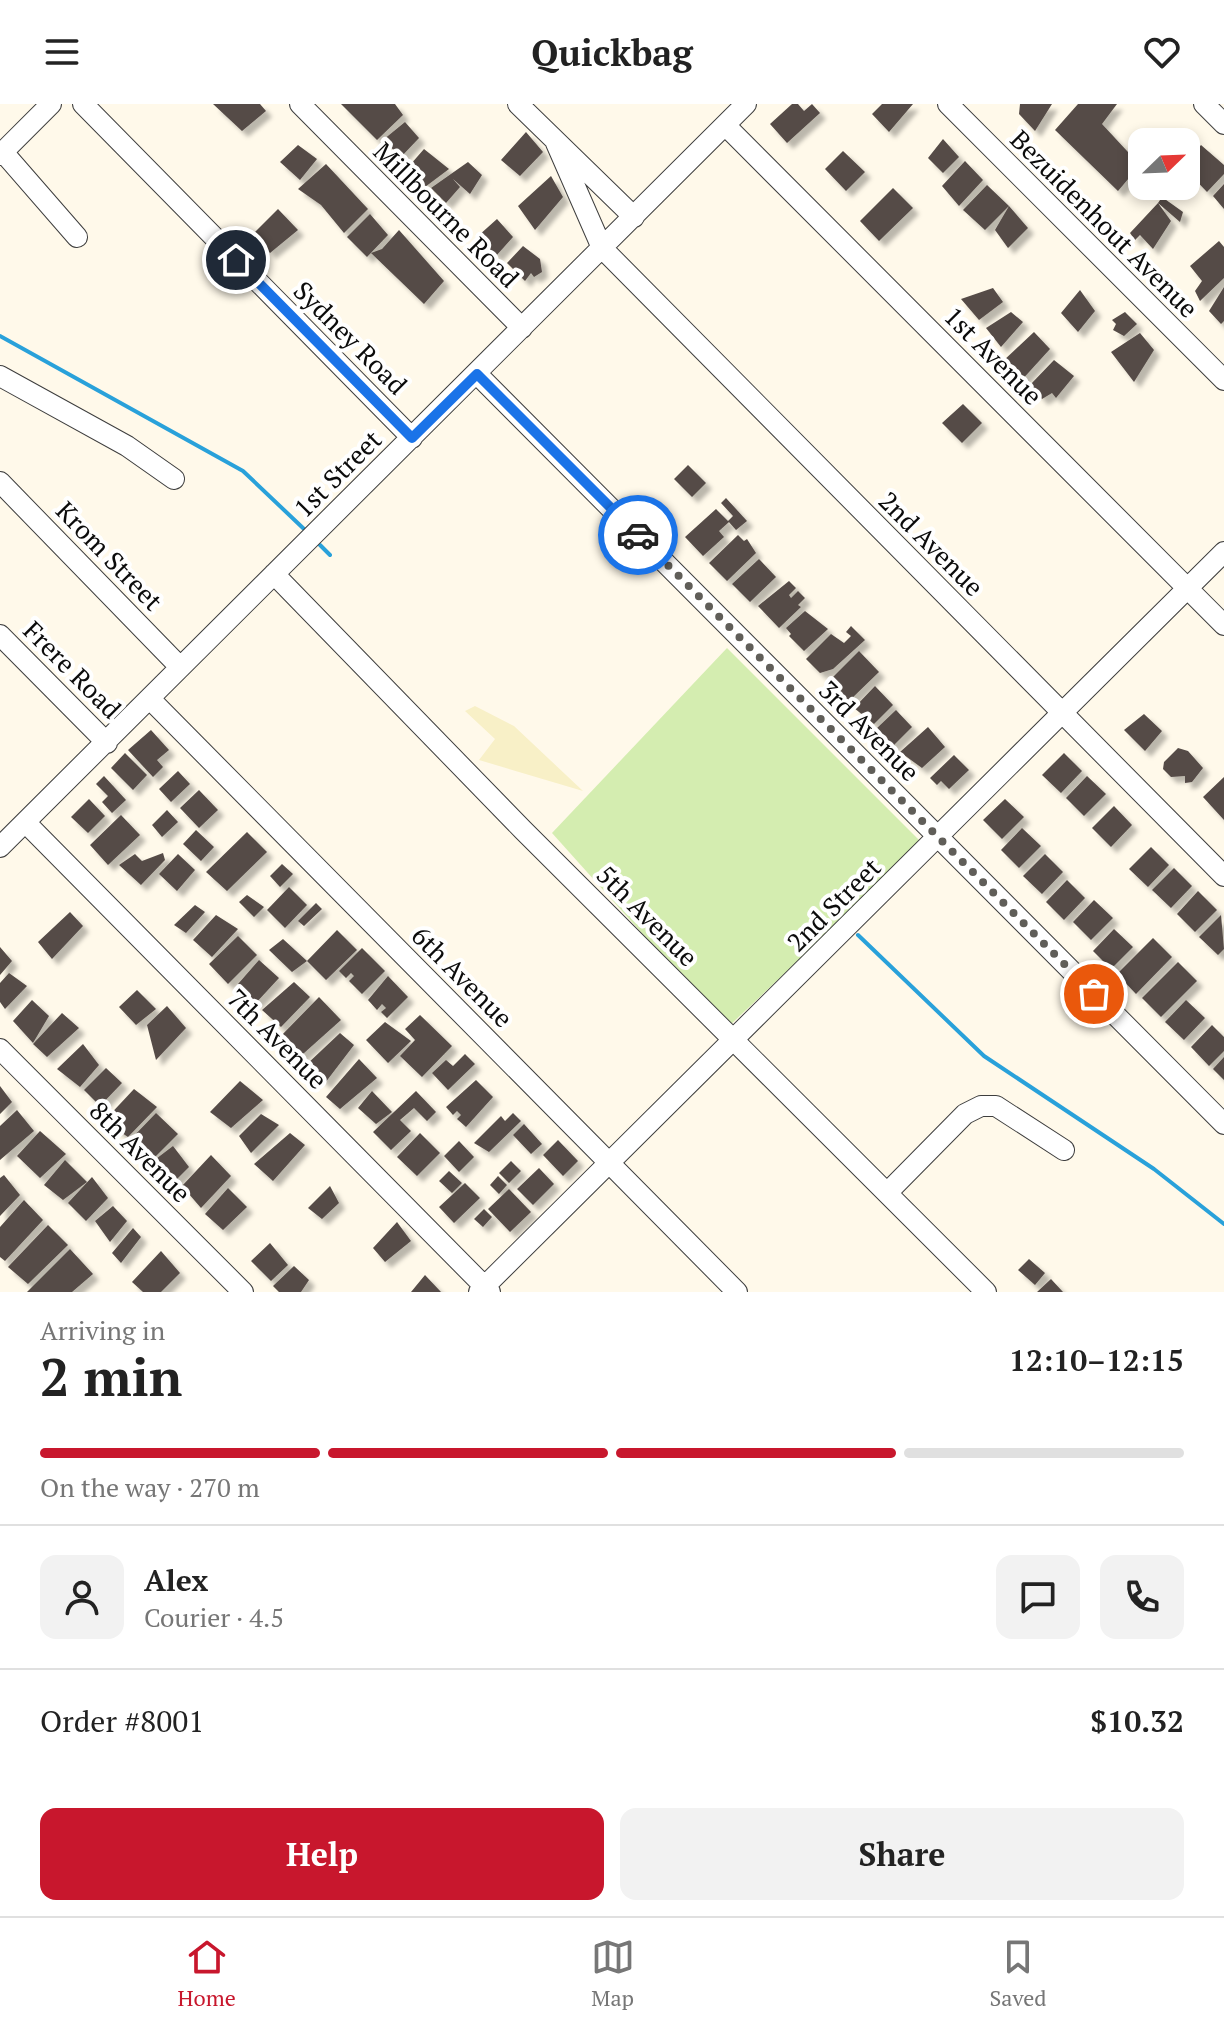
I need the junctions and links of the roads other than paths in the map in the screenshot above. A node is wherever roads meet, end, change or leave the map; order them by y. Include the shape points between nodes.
1 (51, 104) edge
2 (83, 104) edge
3 (300, 104) edge
4 (518, 104) edge
5 (948, 104) edge
6 (1204, 104) edge
7 (736, 111) edge
8 (1224, 124) edge
9 (556, 143) junction
10 (2, 153) edge
11 (634, 217) junction
12 (77, 237) dead end
13 (602, 248) junction
14 (522, 328) junction
15 (477, 374) junction
16 (0, 376) edge
17 (1224, 380) edge
18 (412, 438) junction
19 (174, 479) dead end
20 (0, 482) edge
21 (1224, 552) edge
22 (274, 574) junction
23 (1188, 588) junction
24 (1224, 625) edge
25 (0, 635) edge
26 (180, 667) junction
27 (150, 699) junction
28 (1063, 714) junction
29 (107, 743) junction
30 (26, 823) junction
31 (938, 837) junction
32 (0, 847) edge
33 (1224, 876) edge
34 (735, 1039) junction
35 (0, 1049) edge
36 (1224, 1124) edge
37 (1064, 1150) dead end
38 (609, 1161) junction
39 (887, 1193) junction
40 (484, 1290) edge
41 (243, 1292) edge
42 (737, 1292) edge
43 (986, 1292) edge

1 - 10 street
2 - 18 street, Sydney Road
3 - 14 street, Millbourne Road
4 - 9 street
5 - 17 street, Bezuidenhout Avenue
6 - 8 street
7 - 11 street, 1st Street
7 - 23 street, 1st Avenue
9 - 11 street
9 - 13 street
10 - 12 street
11 - 13 street, 1st Street
13 - 14 street, 1st Street
13 - 28 street, 2nd Avenue
14 - 15 street, 1st Street
15 - 18 street, 1st Street
15 - 31 street, 3rd Avenue
16 - 19 street via 127,446
18 - 22 street, 1st Street
20 - 26 street, Krom Street
21 - 23 street, 2nd Street
22 - 26 street, 1st Street
22 - 34 street, 5th Avenue
23 - 24 street, 1st Avenue
23 - 28 street, 2nd Street
25 - 29 street, Frere Road
26 - 27 street, 1st Street
27 - 29 street, 1st Street
27 - 38 street, 6th Avenue
28 - 31 street, 2nd Street
28 - 33 street, 2nd Avenue
29 - 30 street, 1st Street
30 - 32 street, 1st Street
30 - 40 street, 7th Avenue
31 - 34 street, 2nd Street
31 - 36 street, 3rd Avenue
34 - 38 street, 2nd Street
34 - 39 street, 5th Avenue
35 - 41 street, 8th Avenue
37 - 39 street via 996,1106 981,1106 965,1114
38 - 40 street, 2nd Street
38 - 42 street, 6th Avenue
39 - 43 street, 5th Avenue

